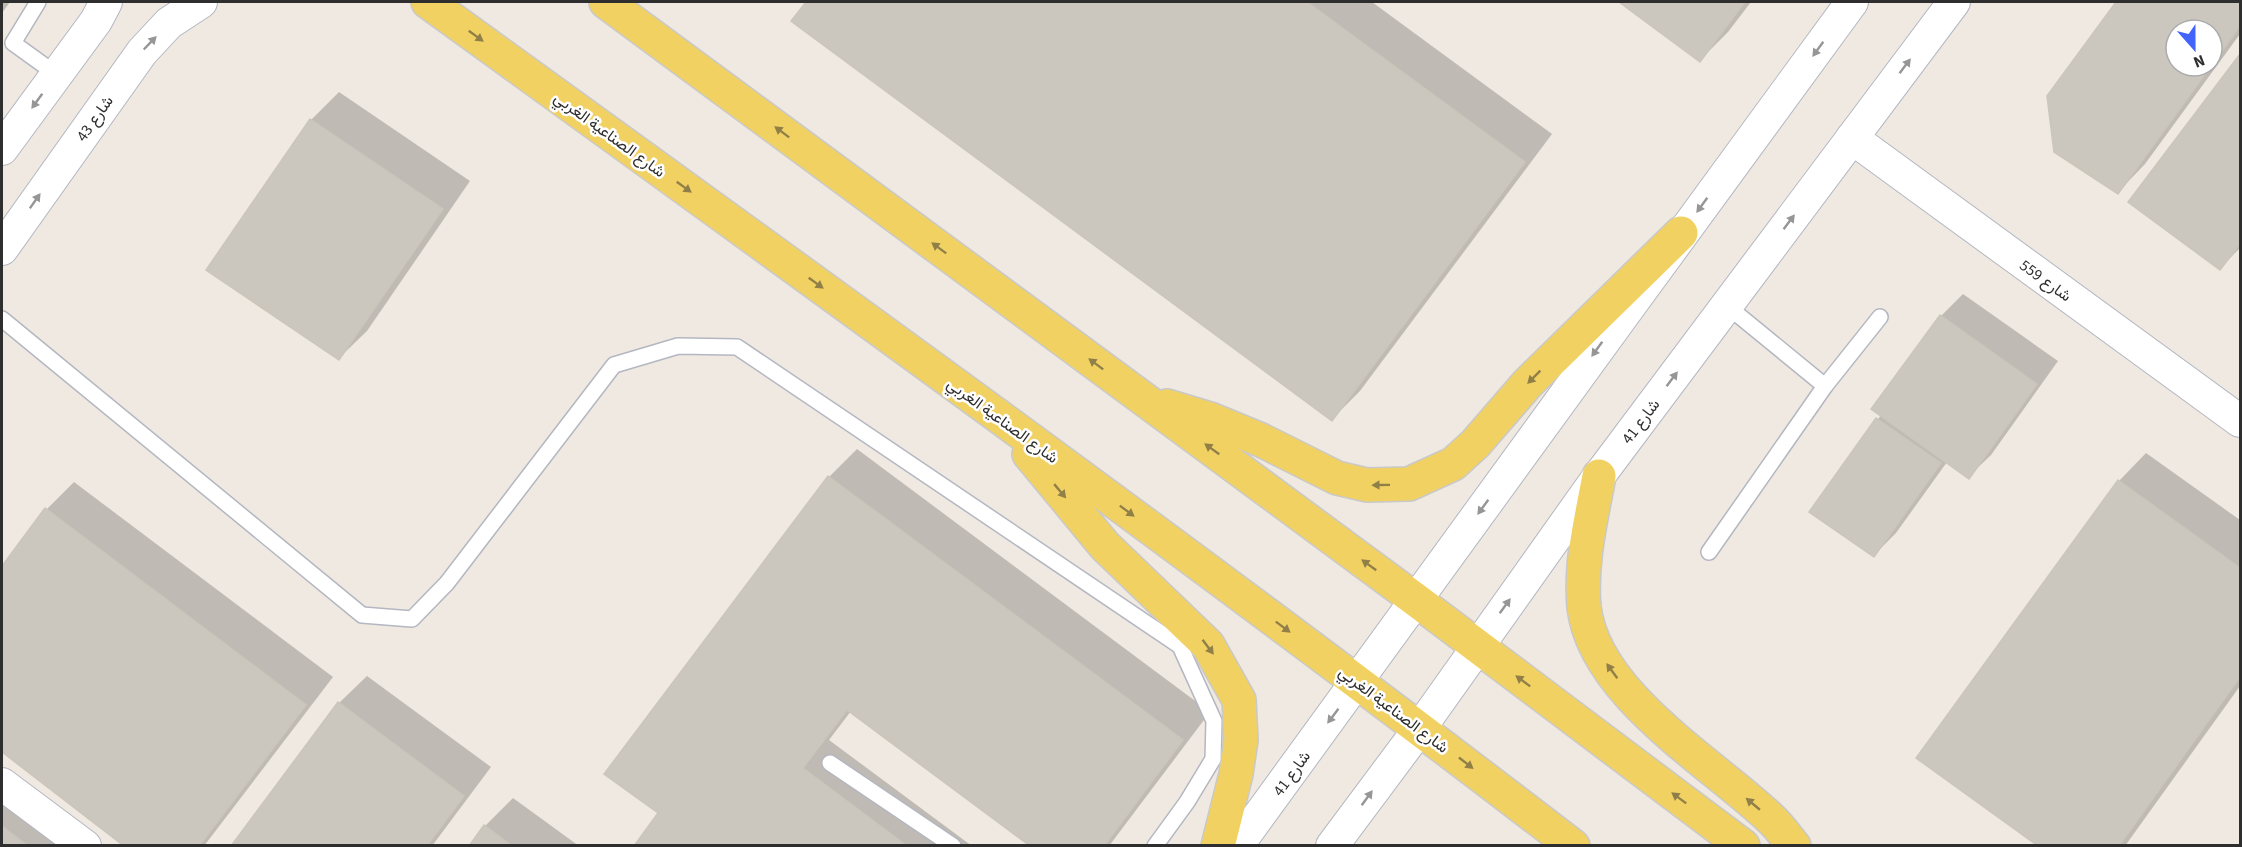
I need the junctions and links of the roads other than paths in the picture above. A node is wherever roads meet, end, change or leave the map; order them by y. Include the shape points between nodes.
1 (38, 2) edge
2 (106, 2) edge
3 (201, 2) edge
4 (428, 2) edge
5 (606, 2) edge
6 (1852, 2) edge
7 (1954, 2) edge
8 (56, 74) junction
9 (1852, 138) junction
10 (2, 149) edge
11 (1681, 233) junction
12 (2, 249) edge
13 (1726, 306) junction
14 (1880, 316) dead end
15 (2, 319) edge
16 (1825, 386) junction
17 (1143, 399) junction
18 (995, 414) junction
19 (2241, 421) edge
20 (1599, 476) junction
21 (1709, 552) dead end
22 (1416, 600) junction
23 (1476, 646) junction
24 (1358, 682) junction
25 (1420, 728) junction
26 (830, 763) dead end
27 (2, 784) edge
28 (85, 846) edge
29 (953, 846) edge
30 (1155, 846) edge
31 (1218, 846) edge
32 (1237, 846) edge
33 (1332, 846) edge
34 (1573, 846) edge
35 (1743, 846) edge
36 (1794, 846) edge

1 - 8 lane via 13,43
2 - 8 street
12 -> 3 street, شارع 43 via 142,52 169,23
4 -> 18 main road, شارع الصناعية الغربي
17 -> 5 main road
6 -> 11 street, شارع 41
9 -> 7 street, شارع 41
8 -> 10 street
13 -> 9 street, شارع 41
9 - 19 street, شارع 559
11 -> 17 main road via 1527,384 1475,444 1453,464 1409,484 1367,485 1337,478 1210,419
11 -> 22 street, شارع 41
13 - 16 lane
20 -> 13 street, شارع 41
14 - 16 lane
15 - 30 lane via 362,615 412,619 447,583 614,365 678,346 737,347 1180,646 1214,721 1213,759
16 - 21 lane
22 -> 17 main road
18 -> 24 main road, شارع الصناعية الغربي
18 -> 31 main road via 1105,546 1208,645 1239,700 1241,740
23 -> 20 street, شارع 41
36 -> 20 main road via 1771,819 1631,698 1594,641 1583,582
22 - 23 main road
22 - 24 street, شارع 41
23 - 25 street, شارع 41
35 -> 23 main road
24 - 25 main road, شارع الصناعية الغربي
24 -> 32 street, شارع 41
33 -> 25 street, شارع 41
25 -> 34 main road, شارع الصناعية الغربي
26 - 29 lane
27 - 28 street

